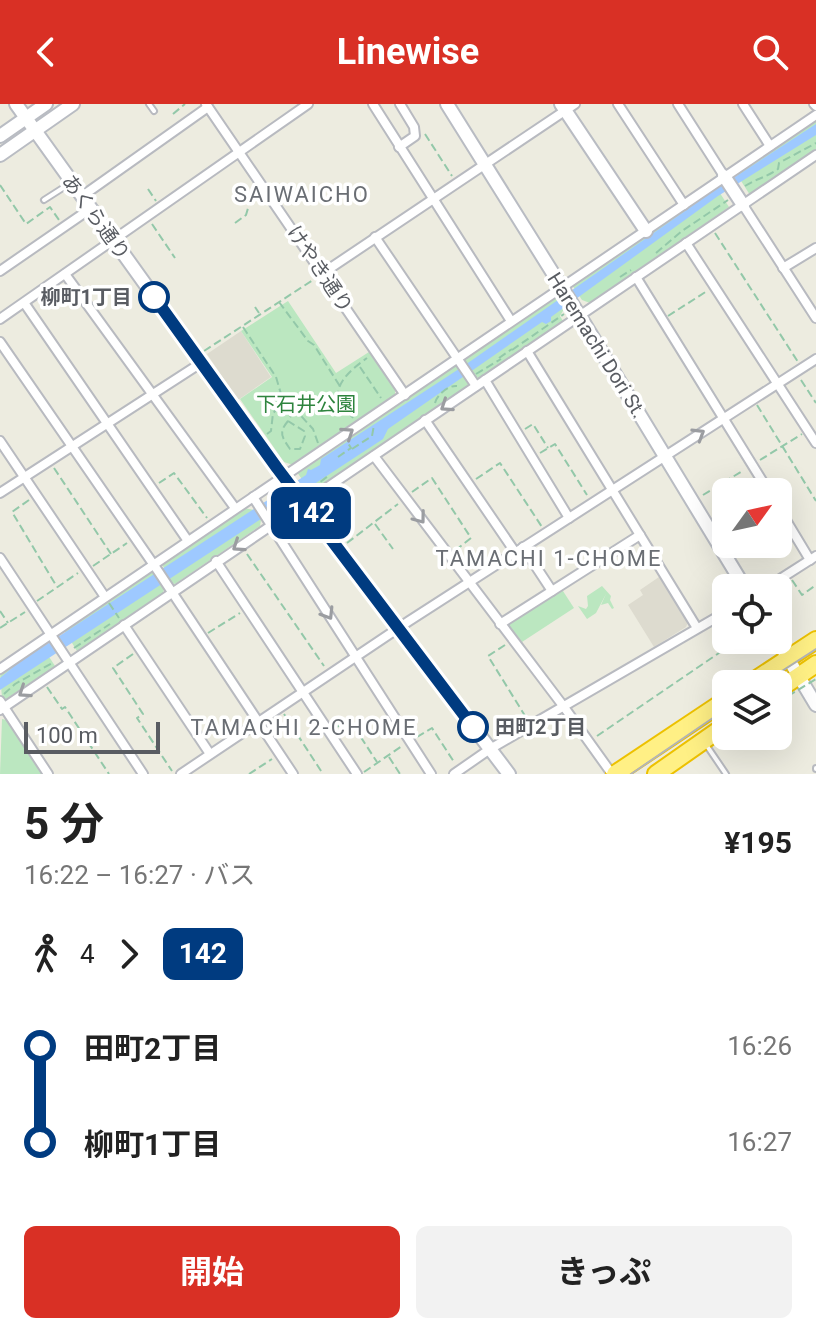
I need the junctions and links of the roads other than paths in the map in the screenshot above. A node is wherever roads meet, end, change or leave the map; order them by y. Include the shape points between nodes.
1 (16, 104) edge
2 (46, 104) edge
3 (73, 104) edge
4 (149, 104) edge
5 (308, 104) edge
6 (373, 104) edge
7 (400, 104) edge
8 (447, 104) edge
9 (618, 104) edge
10 (678, 104) edge
11 (743, 104) edge
12 (207, 106) edge
13 (567, 106) edge
14 (154, 111) dead end
15 (816, 115) edge
16 (26, 118) junction
17 (35, 131) junction
18 (0, 136) edge
19 (770, 146) junction
20 (399, 147) junction
21 (241, 153) junction
22 (0, 155) edge
23 (816, 155) edge
24 (485, 165) junction
25 (71, 182) junction
26 (731, 187) junction
27 (81, 197) junction
28 (432, 199) junction
29 (44, 200) dead end
30 (684, 205) junction
31 (743, 205) junction
32 (90, 209) junction
33 (646, 231) junction
34 (375, 237) junction
35 (113, 241) junction
36 (686, 243) junction
37 (816, 248) edge
38 (783, 268) junction
39 (0, 271) edge
40 (636, 272) junction
41 (323, 273) junction
42 (65, 274) junction
43 (567, 294) junction
44 (25, 304) junction
45 (813, 306) edge
46 (579, 315) junction
47 (816, 318) edge
48 (0, 319) edge
49 (511, 321) junction
50 (0, 342) edge
51 (527, 351) junction
52 (199, 359) junction
53 (816, 359) edge
54 (462, 366) junction
55 (485, 380) junction
56 (778, 383) junction
57 (476, 386) junction
58 (152, 393) junction
59 (405, 395) junction
60 (724, 418) junction
61 (425, 420) junction
62 (107, 422) junction
63 (0, 441) edge
64 (816, 443) edge
65 (71, 446) junction
66 (372, 452) junction
67 (665, 456) junction
68 (24, 477) junction
69 (761, 478) edge
70 (293, 490) junction
71 (613, 490) junction
72 (0, 493) edge
73 (253, 497) junction
74 (235, 508) junction
75 (569, 518) junction
76 (268, 521) junction
77 (792, 527) edge
78 (640, 535) junction
79 (188, 541) junction
80 (519, 550) junction
81 (0, 558) edge
82 (813, 558) edge
83 (216, 561) junction
84 (156, 568) junction
85 (737, 574) edge
86 (788, 574) edge
87 (469, 583) junction
88 (169, 587) junction
89 (552, 591) junction
90 (108, 601) junction
91 (712, 620) edge
92 (500, 624) junction
93 (124, 625) junction
94 (697, 628) junction
95 (398, 629) junction
96 (53, 638) junction
97 (816, 640) edge
98 (786, 654) edge
99 (355, 658) junction
100 (788, 658) junction
101 (69, 662) junction
102 (816, 664) edge
103 (0, 669) edge
104 (770, 670) edge
105 (808, 678) edge
106 (304, 692) junction
107 (1, 704) edge
108 (816, 705) edge
109 (564, 707) junction
110 (712, 709) edge
111 (259, 722) junction
112 (712, 735) edge
113 (704, 740) junction
114 (490, 749) junction
115 (210, 754) junction
116 (456, 770) edge
117 (48, 774) edge
118 (143, 774) edge
119 (181, 774) edge
120 (293, 774) edge
121 (358, 774) edge
122 (431, 774) edge
123 (509, 774) edge
124 (614, 774) edge
125 (656, 774) edge
126 (726, 774) edge

1 - 16 street, あくら通り
2 - 16 street
3 - 17 street
4 - 14 lane
5 - 21 street
6 - 20 street
7 - 20 street via 415,136
8 - 24 street, Haremachi Dori St.
9 - 30 street
10 - 26 street
11 - 19 street
12 - 21 street, けやき通り
12 - 27 street
13 - 24 street
13 - 33 street
15 - 19 street
16 - 17 street, あくら通り
16 - 18 street
17 - 22 street
17 - 25 street, あくら通り
19 - 26 street
20 - 28 street
21 - 35 street
21 - 41 street, けやき通り
23 - 31 street
24 - 28 street
24 - 43 street, Haremachi Dori St.
25 - 27 street, あくら通り
25 - 29 lane
26 - 30 street
26 - 31 street
27 - 32 street, あくら通り
28 - 34 street
28 - 49 street
30 - 33 street
31 - 36 street
31 - 38 street
32 - 35 street, あくら通り
32 - 39 street
33 - 43 street
34 - 41 street
34 - 54 street
35 - 42 street
35 - 52 street, あくら通り
36 - 40 street
36 - 56 street
37 - 38 street
38 - 45 street
40 - 46 street
40 - 60 street
41 - 59 street, けやき通り
42 - 44 street
42 - 58 street
43 - 46 street, Haremachi Dori St.
43 - 49 street
44 - 48 street
44 - 62 street
45 - 47 street
46 - 51 street
46 - 67 street, Haremachi Dori St.
49 - 54 street
50 - 65 street
51 - 55 street
51 - 71 street
52 - 58 street
52 - 70 street, あくら通り
53 - 56 street
54 - 57 street
54 - 59 street
55 - 57 street
55 - 75 street
56 - 60 street
56 - 64 street
57 -> 61 street
58 - 62 street
58 - 74 street
70 -> 59 street
67 -> 60 street
60 - 69 street
61 - 66 street
61 - 80 street
62 - 65 street
62 - 79 street
63 - 68 street
65 - 68 street
65 - 84 street
66 - 70 street
66 -> 87 street
67 - 71 street
67 - 85 street, Haremachi Dori St.
68 - 72 street
68 - 90 street
70 - 73 street
70 - 76 street
70 - 95 street, あくら通り
71 - 75 street
71 - 78 street
73 - 74 street
73 - 76 street
74 - 79 street
75 - 80 street
76 -> 83 street
76 -> 99 street
77 - 82 street
78 - 89 street
78 - 94 street
79 - 84 street
80 - 87 street
80 - 89 street
81 - 96 street
82 - 86 street
83 - 88 street
83 - 106 street
84 - 88 street
84 - 90 street
87 - 92 street
87 - 95 street
88 - 93 street
88 - 111 street
89 - 92 street
90 - 96 street
91 - 94 street
92 - 109 street
93 - 101 street
93 - 115 street
94 - 109 street
95 - 99 street
95 - 114 street, あくら通り
96 - 101 street
96 - 103 street
97 - 100 highway
98 - 100 street
99 - 106 street
99 - 122 street
100 - 104 highway
100 - 105 street
101 -> 107 street
101 - 118 street
102 - 105 highway
105 - 108 street
106 - 111 street
106 - 121 street
107 - 117 street
109 - 114 street
109 - 124 street
110 - 124 highway
111 - 115 street
111 - 120 street
112 - 113 highway
113 - 125 highway
113 - 126 lane
114 - 116 street
114 - 123 street, あくら通り
115 - 119 street

